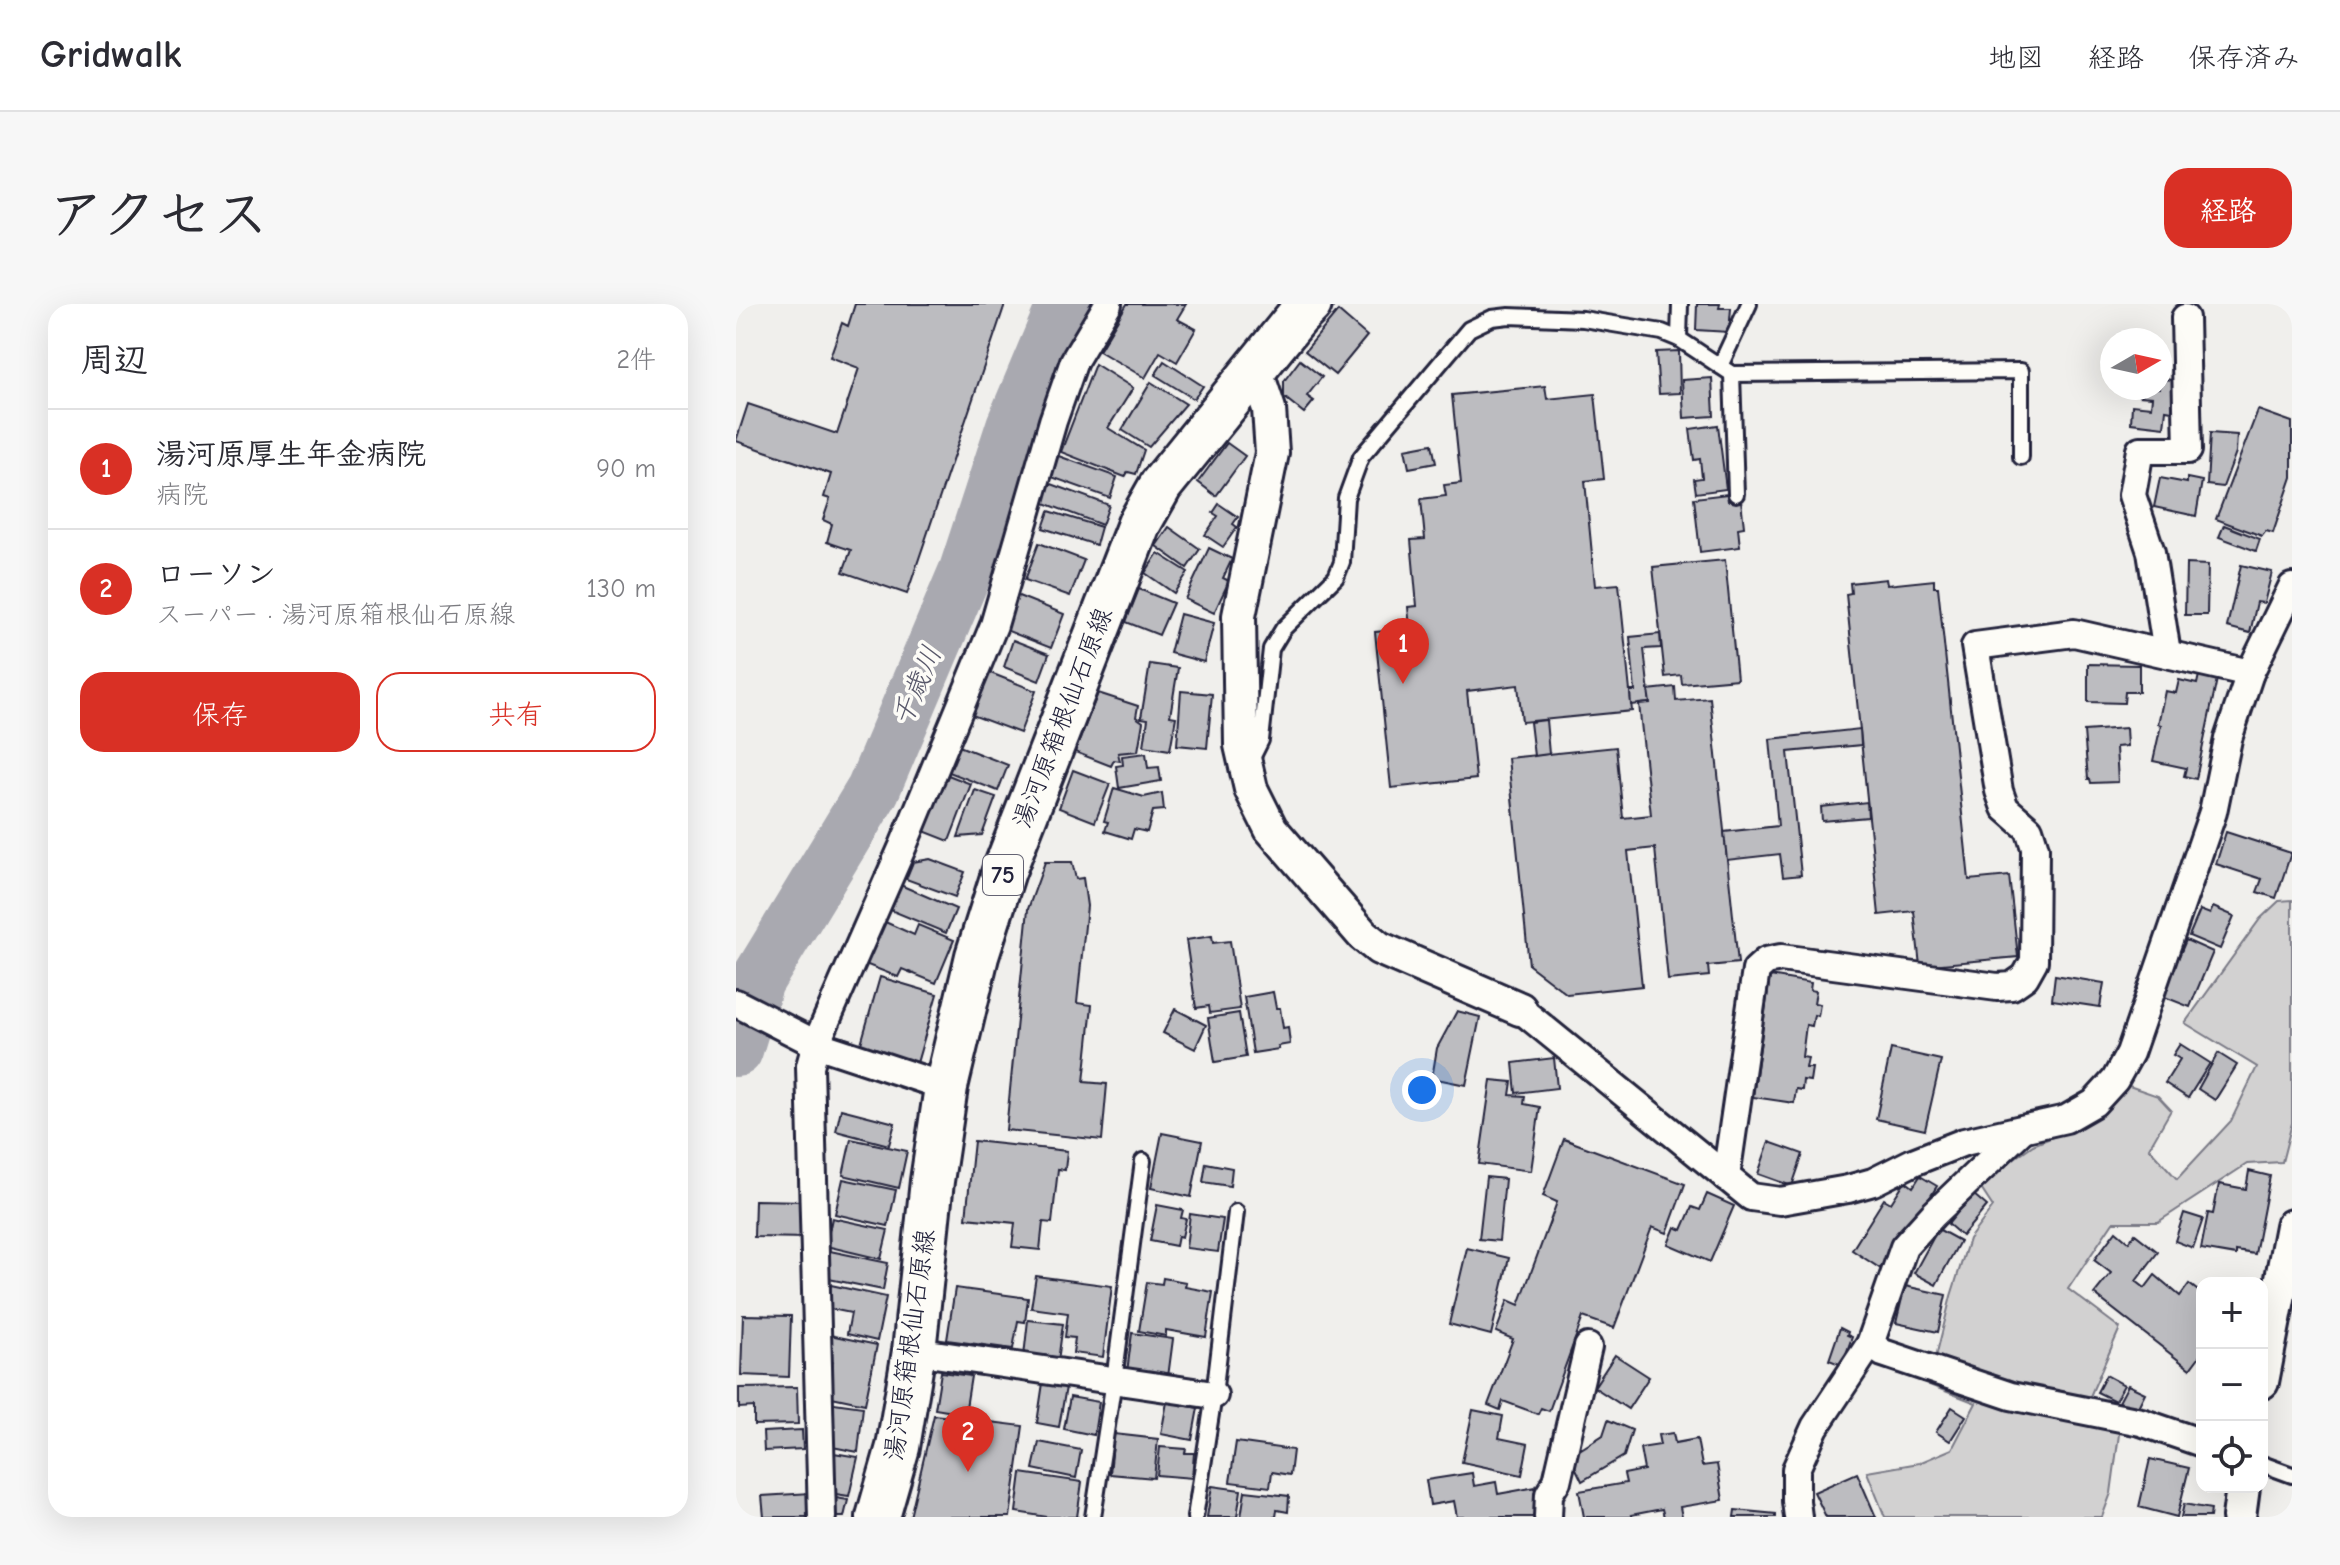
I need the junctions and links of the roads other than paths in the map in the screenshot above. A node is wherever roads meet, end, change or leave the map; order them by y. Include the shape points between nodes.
1 (1108, 304) edge
2 (1680, 304) edge
3 (1749, 304) edge
4 (1295, 308) edge
5 (2185, 318) dead end
6 (1679, 339) junction
7 (1256, 370) junction
8 (1726, 370) junction
9 (2021, 457) dead end
10 (1736, 494) dead end
11 (2292, 587) edge
12 (2167, 653) junction
13 (2250, 673) junction
14 (1247, 769) junction
15 (736, 1003) edge
16 (1520, 1009) joint
17 (809, 1042) junction
18 (946, 1087) junction
19 (2024, 1128) junction
20 (1143, 1161) dead end
21 (1726, 1177) junction
22 (1236, 1212) dead end
23 (2292, 1226) edge
24 (1870, 1344) junction
25 (1588, 1347) dead end
26 (914, 1351) junction
27 (2268, 1351) edge
28 (1114, 1380) junction
29 (1214, 1395) junction
30 (2196, 1441) edge
31 (2268, 1466) edge
32 (2292, 1475) edge
33 (2242, 1493) edge
34 (822, 1517) edge
35 (878, 1517) edge
36 (1093, 1517) edge
37 (1195, 1517) edge
38 (1548, 1517) edge
39 (1798, 1517) edge
40 (2239, 1517) edge

1 - 17 street via 1068,376 994,625 903,846
2 - 6 lane
3 - 8 lane
4 - 7 main road, 湯河原箱根仙石原線 / 75
5 - 12 street via 2188,450 2140,450 2132,495 2151,552
6 - 8 lane
6 - 14 lane via 1554,317 1492,318 1469,329 1361,457 1346,498 1342,562 1336,577 1283,629 1271,649 1261,740
7 - 14 street via 1269,409 1272,453 1239,616 1241,745
7 - 18 main road, 湯河原箱根仙石原線 / 75 via 1161,485 1139,524 1004,871 977,956
8 - 9 lane via 2021,371
8 - 10 lane
11 - 13 street
12 - 13 street
12 - 21 street via 2074,633 1975,646 1999,791 2005,808 2029,829 2035,848 2034,961 2025,977 2012,986 1997,987 1781,958 1766,961 1756,970
13 - 19 street via 2228,739 2213,812 2130,1053 2094,1103 2066,1119
14 - 16 street via 1271,829 1363,935 1379,948
15 - 17 street
16 - 21 street
17 - 18 street
17 - 34 street
18 - 26 main road, 湯河原箱根仙石原線 / 75
19 - 21 street via 1964,1142 1861,1186 1780,1201 1751,1197
19 - 24 street via 1904,1247
20 - 28 lane
22 - 29 lane
23 - 27 street
24 - 30 street via 2011,1396 2141,1422
24 - 39 street via 1815,1427 1796,1469
25 - 38 street via 1557,1481 1549,1494
26 - 28 street
26 - 35 main road, 湯河原箱根仙石原線 / 75 via 898,1447
28 - 29 street
28 - 36 lane
29 - 37 lane
31 - 32 lane
33 - 40 street

